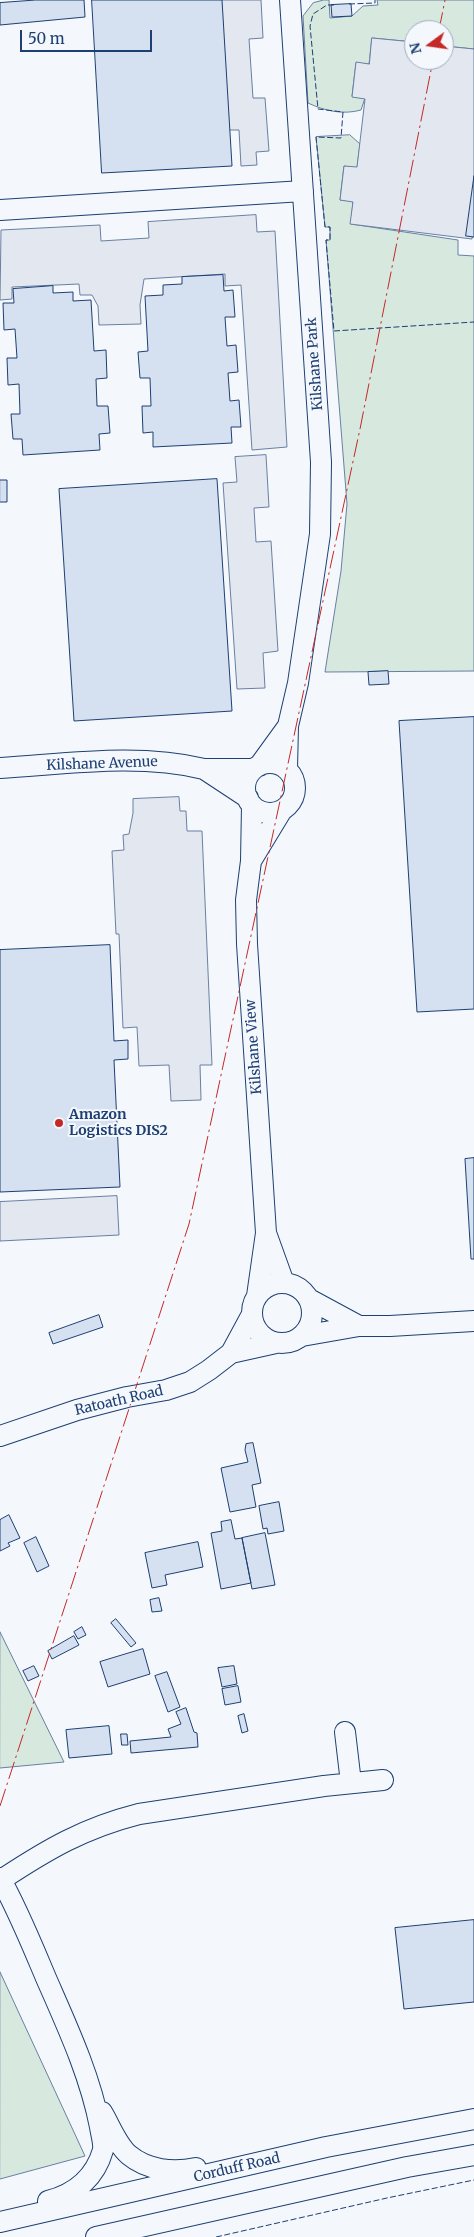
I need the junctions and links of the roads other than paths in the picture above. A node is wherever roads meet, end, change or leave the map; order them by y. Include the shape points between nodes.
1 (290, 0) edge
2 (303, 190) junction
3 (0, 210) edge
4 (288, 726) junction
5 (0, 768) edge
6 (256, 768) junction
7 (204, 769) junction
8 (287, 769) junction
9 (250, 802) junction
10 (282, 810) junction
11 (251, 861) junction
12 (266, 1232) junction
13 (284, 1283) junction
14 (257, 1296) junction
15 (308, 1299) junction
16 (251, 1316) junction
17 (474, 1321) edge
18 (359, 1326) junction
19 (302, 1336) junction
20 (276, 1343) junction
21 (231, 1352) junction
22 (0, 1436) edge
23 (346, 1732) dead end
24 (383, 1780) dead end
25 (351, 1783) junction
26 (1, 1879) edge
27 (95, 2100) junction
28 (474, 2119) edge
29 (307, 2151) junction
30 (474, 2155) edge
31 (0, 2213) edge
32 (0, 2222) edge
33 (96, 2237) edge

1 - 2 street, Kilshane Park
2 - 3 street
2 - 4 street, Kilshane Park via 321,462 320,520 298,683
4 - 6 street, Kilshane Park
4 - 8 street, Kilshane Park
5 - 7 street, Kilshane Avenue via 154,762
6 - 7 street, Kilshane Avenue
6 - 8 street via 272,763
6 - 9 street via 246,782
7 - 9 street, Kilshane Avenue
8 - 10 street via 295,783 295,791
9 - 10 street via 266,812
9 - 11 street, Kilshane View
10 - 11 street, Kilshane View
11 - 12 street, Kilshane View via 246,900 247,935
12 - 13 street, Kilshane View
12 - 14 street, Kilshane View
13 - 14 street via 273,1284
13 - 15 street via 294,1285
14 - 16 street
15 - 18 street
15 - 19 street via 312,1319
16 - 20 street via 258,1332
16 - 21 street, Ratoath Road
17 - 18 street
18 - 19 street
19 - 20 street via 295,1341
20 - 21 street, Ratoath Road
21 - 22 street, Ratoath Road via 190,1382 78,1410
23 - 25 street
24 - 25 street
25 - 26 street via 176,1807 109,1822 52,1847
26 - 27 street via 65,2020
27 - 29 street via 128,2154 143,2164 161,2169 186,2170 258,2156
27 - 31 street via 104,2148 93,2173 79,2188 61,2198
28 - 29 street, Corduff Road
29 - 32 street, Corduff Road
30 - 33 street

